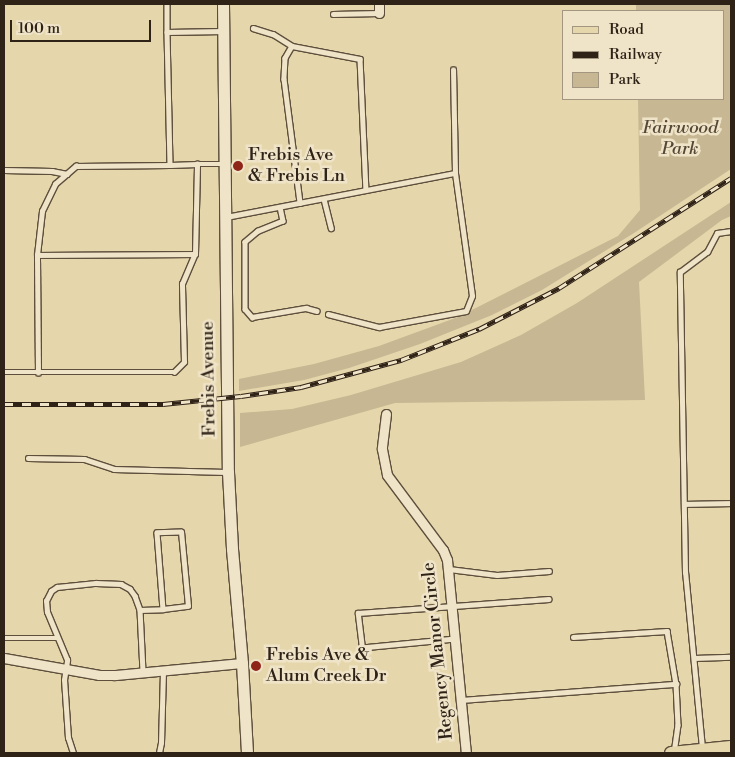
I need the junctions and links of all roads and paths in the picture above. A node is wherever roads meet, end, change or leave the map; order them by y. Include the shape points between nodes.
1 (167, 4) edge
2 (223, 4) edge
3 (379, 8) edge
4 (333, 14) dead end
5 (253, 28) dead end
6 (167, 32) junction
7 (224, 32) junction
8 (292, 46) junction
9 (453, 70) dead end
10 (197, 164) junction
11 (225, 164) junction
12 (170, 165) junction
13 (4, 170) edge
14 (455, 173) junction
15 (67, 174) junction
16 (366, 190) junction
17 (324, 199) junction
18 (300, 203) junction
19 (280, 207) junction
20 (225, 218) junction
21 (331, 228) dead end
22 (731, 231) edge
23 (196, 254) junction
24 (37, 255) junction
25 (317, 311) dead end
26 (328, 314) dead end
27 (4, 372) edge
28 (38, 373) junction
29 (386, 414) dead end
30 (28, 458) dead end
31 (228, 472) junction
32 (731, 503) edge
33 (684, 504) junction
34 (449, 569) junction
35 (549, 571) dead end
36 (548, 599) dead end
37 (453, 605) junction
38 (163, 609) junction
39 (140, 610) junction
40 (573, 637) dead end
41 (4, 638) edge
42 (58, 638) junction
43 (456, 639) junction
44 (731, 657) edge
45 (4, 658) edge
46 (694, 658) junction
47 (242, 663) junction
48 (65, 669) junction
49 (163, 670) junction
50 (143, 672) junction
51 (676, 684) junction
52 (461, 700) junction
53 (731, 747) edge
54 (703, 752) edge
55 (73, 753) edge
56 (159, 753) edge
57 (247, 753) edge
58 (466, 753) edge
59 (673, 753) edge

1 - 6 lane
2 - 7 main road, Frebis Avenue
3 - 4 lane
5 - 8 lane via 273,34
6 - 7 lane
6 - 12 lane
7 - 11 main road, Frebis Avenue
8 - 16 lane via 360,59
8 - 18 lane via 285,58 284,79
9 - 14 lane
10 - 11 lane
10 - 12 lane
10 - 23 lane
11 - 20 main road, Frebis Avenue
12 - 15 lane via 76,166
13 - 15 lane
14 - 16 lane
14 - 26 lane via 472,296 466,310 379,326
15 - 24 lane via 55,184 42,211
16 - 17 lane
17 - 18 lane
17 - 21 lane
18 - 19 lane
19 - 20 lane
19 - 25 lane via 283,221 258,231 245,242 245,309 252,317 306,308
20 - 31 main road, Frebis Avenue
22 - 33 lane via 717,233 707,252 680,272
23 - 24 lane
23 - 28 lane via 182,284 184,362 174,372
24 - 28 lane
27 - 28 lane
29 - 34 street, Regency Manor Circle via 382,449 387,475 443,550
30 - 31 lane via 84,459 114,469
31 - 47 main road, Frebis Avenue
32 - 33 lane
33 - 46 lane via 685,573
34 - 35 lane via 497,575
34 - 37 street, Regency Manor Circle
36 - 37 lane
37 - 43 street, Regency Manor Circle
37 - 43 lane via 358,613 362,648
38 - 38 lane via 188,606 181,532 156,534
38 - 39 lane
39 - 42 lane via 136,596 121,584 57,587 46,600 47,612
39 - 50 lane
40 - 51 lane via 667,631
41 - 42 lane
42 - 48 lane via 67,660
43 - 52 street, Regency Manor Circle
44 - 46 lane
45 - 48 street
46 - 54 lane
47 - 49 street
47 - 57 main road, Frebis Avenue
48 - 50 street via 99,675
48 - 55 lane via 68,738
49 - 50 street
49 - 56 lane
51 - 52 lane
51 - 59 lane via 678,725
52 - 58 street, Regency Manor Circle
53 - 54 main road
54 - 59 main road

